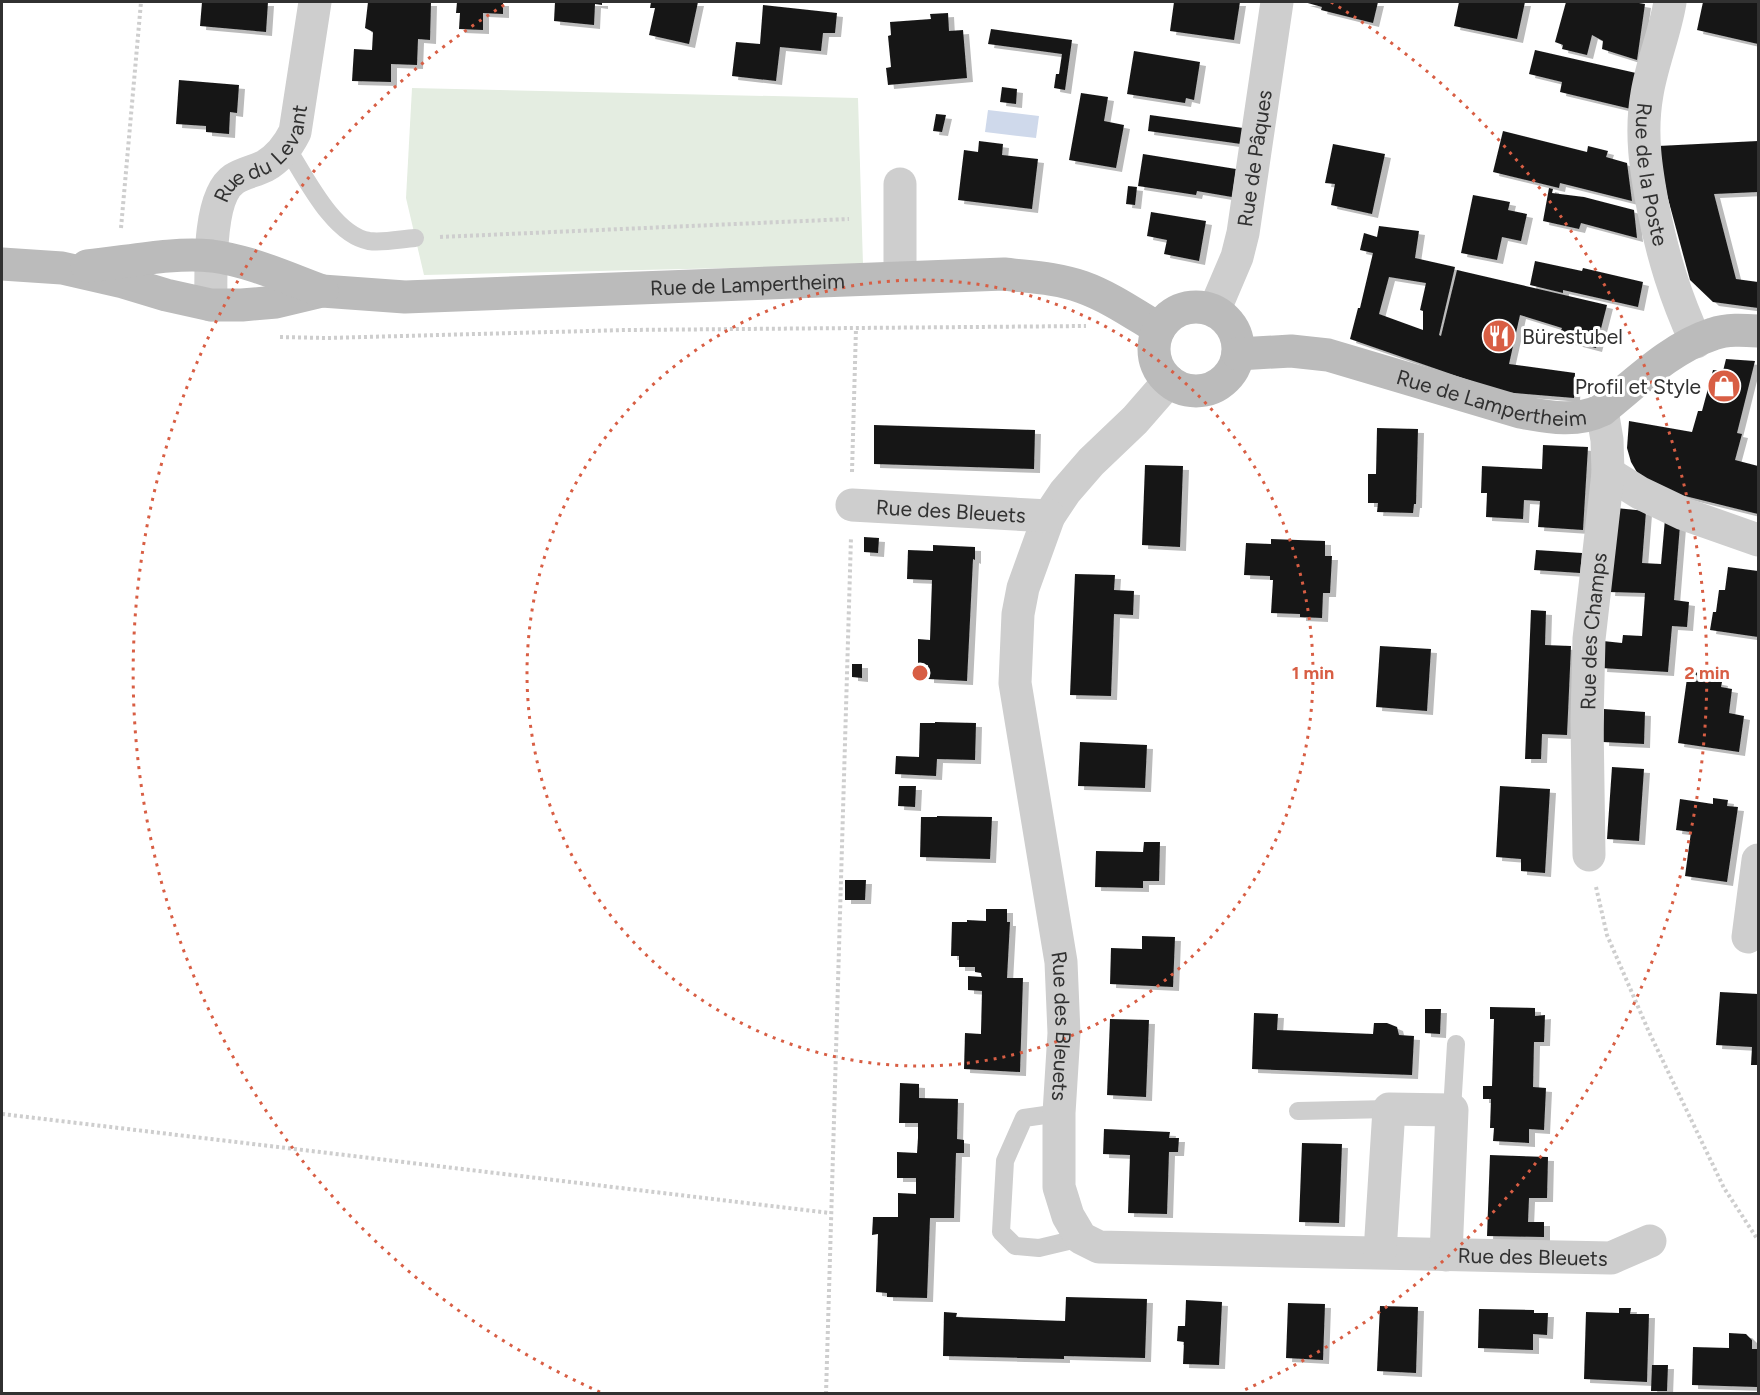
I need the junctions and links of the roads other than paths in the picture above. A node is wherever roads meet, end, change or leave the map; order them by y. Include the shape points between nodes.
1 (315, 2) edge
2 (1277, 2) edge
3 (1670, 2) edge
4 (287, 148) junction
5 (900, 183) dead end
6 (415, 238) road end
7 (212, 256) junction
8 (2, 264) edge
9 (62, 268) junction
10 (900, 277) junction
11 (322, 291) junction
12 (211, 304) junction
13 (1214, 311) junction
14 (1159, 329) junction
15 (1758, 331) edge
16 (1696, 342) junction
17 (1238, 354) junction
18 (1168, 381) junction
19 (1602, 410) junction
20 (1608, 473) junction
21 (852, 505) road end
22 (1049, 516) junction
23 (1758, 540) edge
24 (1589, 855) road end
25 (1758, 860) edge
26 (1748, 938) dead end
27 (1456, 1044) dead end
28 (1389, 1109) junction
29 (1452, 1110) junction
30 (1298, 1111) dead end
31 (1059, 1113) junction
32 (1081, 1238) junction
33 (1650, 1241) dead end
34 (1380, 1252) junction
35 (1446, 1255) junction

1 - 4 street, Rue du Levant via 295,132
2 - 13 street, Rue de Pâques via 1243,233
3 - 16 street, Rue de la Poste via 1647,95 1644,158 1662,253
4 - 6 lane via 329,213 348,233 368,241
4 - 7 street, Rue du Levant via 266,166 233,180 224,192 215,213
5 - 10 street
7 - 9 main road via 161,257
7 - 11 main road
7 - 12 street, Rue du Levant
8 - 9 main road
9 - 12 main road
10 - 11 main road, Rue de Lampertheim via 405,297
10 - 14 main road, Rue de Lampertheim via 1005,274 1042,278 1081,286
11 - 12 main road via 276,302
13 - 14 main road via 1192,307 1176,312
13 - 17 main road via 1234,330
14 - 18 main road via 1154,353
15 - 16 main road, Rue de Lampertheim via 1714,333
16 - 19 main road, Rue de Lampertheim via 1667,358
17 - 18 main road via 1229,376 1217,387 1184,390
17 - 19 main road, Rue de Lampertheim via 1291,351 1328,356 1464,397 1551,417 1575,418
18 - 22 street, Rue des Bleuets via 1135,420 1090,462
19 - 20 street, Rue des Champs
20 - 23 street via 1684,514
20 - 24 street, Rue des Champs via 1589,639
21 - 22 street, Rue des Bleuets
22 - 31 street, Rue des Bleuets via 1023,588 1015,683 1062,962 1064,1033
25 - 26 street
27 - 29 lane
28 - 29 street
28 - 30 lane
28 - 34 street
29 - 35 street, Rue des Bleuets
31 - 32 street, Rue des Bleuets via 1059,1187 1068,1216
31 - 32 lane via 1024,1118 1005,1161 1001,1232 1015,1246 1039,1248
32 - 34 street, Rue des Bleuets via 1099,1247
33 - 35 street, Rue des Bleuets via 1611,1258
34 - 35 street, Rue des Bleuets

